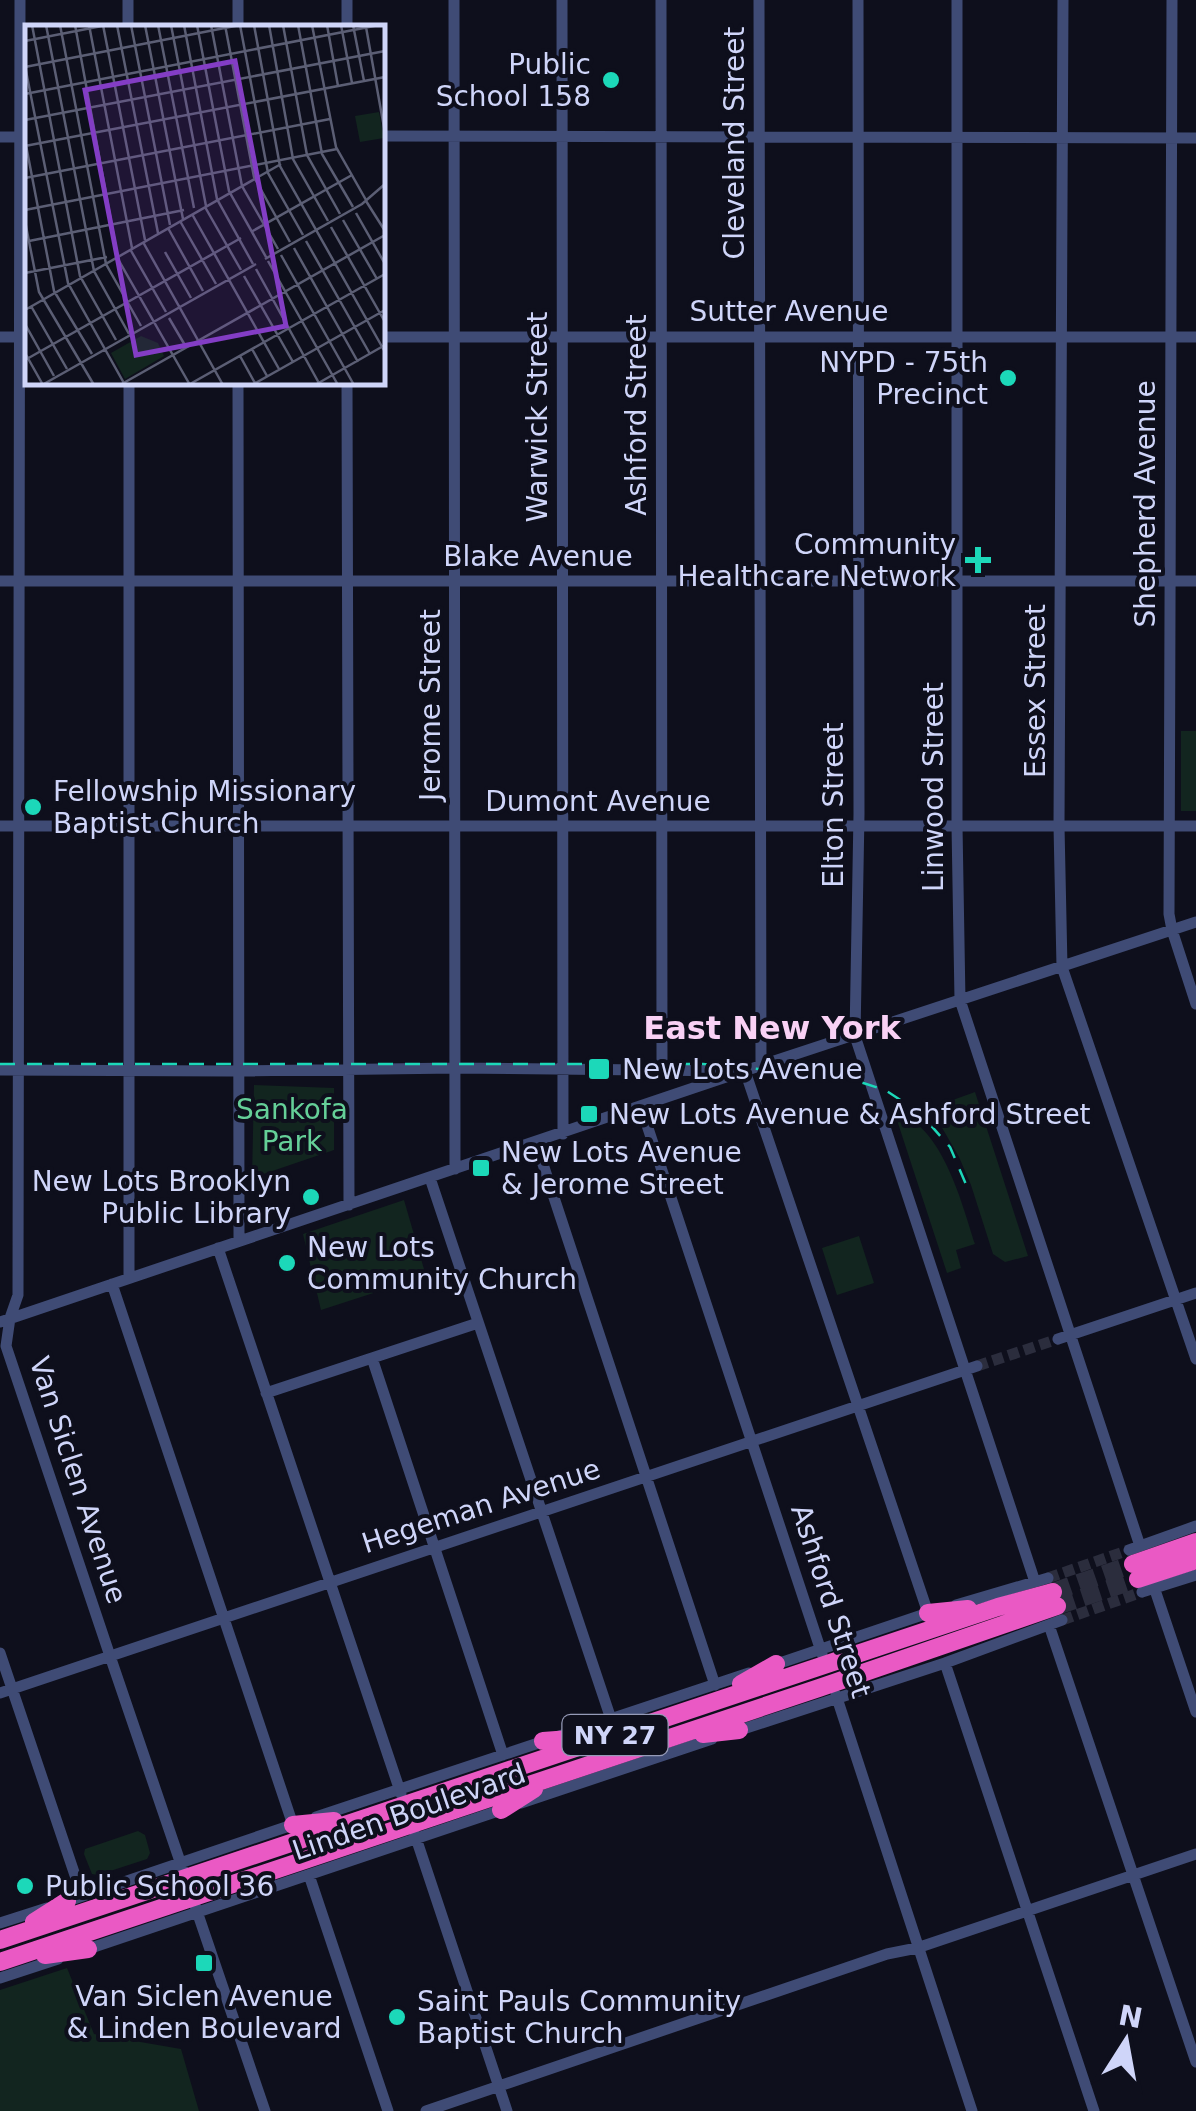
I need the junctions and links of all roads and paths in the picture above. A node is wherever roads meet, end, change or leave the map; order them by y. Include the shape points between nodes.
1 (20, 0) edge
2 (454, 0) edge
3 (562, 0) edge
4 (661, 0) edge
5 (759, 0) edge
6 (858, 0) edge
7 (957, 0) edge
8 (1063, 0) edge
9 (1172, 0) edge
10 (385, 136) edge
11 (454, 136) junction
12 (759, 136) junction
13 (858, 136) junction
14 (957, 136) junction
15 (0, 137) edge
16 (24, 137) edge
17 (562, 137) junction
18 (662, 137) junction
19 (1062, 138) junction
20 (1172, 138) junction
21 (1196, 138) edge
22 (385, 336) edge
23 (455, 336) junction
24 (562, 336) junction
25 (661, 336) junction
26 (760, 336) junction
27 (858, 336) junction
28 (957, 336) junction
29 (1061, 336) junction
30 (0, 337) edge
31 (23, 337) edge
32 (1170, 337) junction
33 (1196, 337) edge
34 (129, 385) edge
35 (238, 385) edge
36 (348, 385) edge
37 (0, 581) edge
38 (19, 581) junction
39 (238, 581) junction
40 (348, 581) junction
41 (455, 581) junction
42 (562, 581) junction
43 (661, 581) junction
44 (760, 581) junction
45 (858, 581) junction
46 (957, 581) junction
47 (1060, 581) junction
48 (129, 582) junction
49 (1170, 582) junction
50 (1196, 582) edge
51 (0, 826) edge
52 (20, 826) junction
53 (129, 826) junction
54 (238, 826) junction
55 (348, 826) junction
56 (455, 826) junction
57 (563, 826) junction
58 (661, 826) junction
59 (760, 826) junction
60 (858, 826) junction
61 (957, 826) junction
62 (1059, 826) junction
63 (1168, 826) junction
64 (1196, 826) edge
65 (1196, 922) edge
66 (1172, 930) junction
67 (1062, 967) junction
68 (960, 1000) junction
69 (1196, 1004) edge
70 (856, 1036) junction
71 (761, 1066) junction
72 (455, 1068) junction
73 (563, 1068) junction
74 (20, 1069) junction
75 (347, 1069) junction
76 (662, 1069) junction
77 (0, 1070) edge
78 (129, 1071) junction
79 (239, 1071) junction
80 (746, 1071) junction
81 (641, 1107) junction
82 (563, 1134) junction
83 (536, 1143) junction
84 (455, 1170) junction
85 (430, 1178) junction
86 (349, 1205) junction
87 (239, 1241) junction
88 (218, 1248) junction
89 (129, 1278) junction
90 (112, 1284) junction
91 (1196, 1294) edge
92 (1176, 1300) junction
93 (3, 1319) edge
94 (478, 1322) junction
95 (1064, 1337) junction
96 (372, 1358) junction
97 (1196, 1360) edge
98 (971, 1368) junction
99 (266, 1393) junction
100 (859, 1406) junction
101 (752, 1441) junction
102 (647, 1477) junction
103 (541, 1512) junction
104 (1196, 1526) edge
105 (1196, 1542) edge
106 (435, 1548) junction
107 (1196, 1560) edge
108 (1139, 1569) junction
109 (1196, 1575) edge
110 (330, 1582) junction
111 (1051, 1600) junction
112 (998, 1607) junction
113 (928, 1613) junction
114 (224, 1618) junction
115 (0, 1652) edge
116 (110, 1656) junction
117 (823, 1657) junction
118 (945, 1663) junction
119 (776, 1664) junction
120 (714, 1685) junction
121 (6, 1691) edge
122 (834, 1691) junction
123 (707, 1704) junction
124 (1196, 1712) edge
125 (610, 1728) junction
126 (739, 1730) junction
127 (668, 1738) junction
128 (543, 1742) joint
129 (503, 1754) junction
130 (557, 1775) junction
131 (500, 1810) junction
132 (408, 1814) junction
133 (369, 1817) junction
134 (293, 1825) junction
135 (1196, 1854) edge
136 (183, 1870) junction
137 (309, 1875) junction
138 (1133, 1876) junction
139 (75, 1898) junction
140 (195, 1904) junction
141 (1027, 1911) junction
142 (2, 1934) edge
143 (917, 1948) junction
144 (88, 1949) joint
145 (2, 1967) edge
146 (1196, 2062) edge
147 (499, 2085) junction
148 (266, 2111) edge
149 (388, 2111) edge
150 (426, 2111) edge
151 (507, 2111) edge
152 (972, 2111) edge
153 (1094, 2111) edge

1 - 16 street, Van Siclen Avenue
2 - 11 street, Jerome Street
3 - 17 street, Warwick Street
4 - 18 street, Ashford Street
5 - 12 street, Cleveland Street
6 - 13 street, Elton Street
7 - 14 street, Linwood Street
8 - 19 street, Essex Street
9 - 20 street, Shepherd Avenue
10 - 11 street
11 - 17 street
11 - 23 street, Jerome Street
12 - 13 street
12 - 18 street
12 - 26 street, Cleveland Street
13 - 14 street
13 - 27 street, Elton Street
14 - 19 street
14 - 28 street, Linwood Street
15 - 16 street
16 - 31 street, Van Siclen Avenue
17 - 18 street
17 - 24 street, Warwick Street
18 - 25 street, Ashford Street
19 - 20 street
19 - 29 street, Essex Street
20 - 21 street
20 - 32 street, Shepherd Avenue
22 - 23 street, Sutter Avenue
23 - 24 street, Sutter Avenue
23 - 41 street, Jerome Street
24 - 25 street, Sutter Avenue
24 - 42 street, Warwick Street
25 - 26 street, Sutter Avenue
25 - 43 street, Ashford Street
26 - 27 street, Sutter Avenue
26 - 44 street, Cleveland Street
27 - 28 street, Sutter Avenue
27 - 45 street, Elton Street
28 - 29 street, Sutter Avenue
28 - 46 street, Linwood Street
29 - 32 street, Sutter Avenue
29 - 47 street, Essex Street
30 - 31 street
31 - 38 street, Van Siclen Avenue
32 - 33 street, Sutter Avenue
32 - 49 street, Shepherd Avenue
34 - 48 street
35 - 39 street
36 - 40 street
37 - 38 street, Blake Avenue
38 - 48 street, Blake Avenue
38 - 52 street, Van Siclen Avenue
39 - 40 street, Blake Avenue
39 - 48 street, Blake Avenue
39 - 54 street
40 - 41 street, Blake Avenue
40 - 55 street
41 - 42 street, Blake Avenue
41 - 56 street, Jerome Street
42 - 43 street, Blake Avenue
42 - 57 street, Warwick Street
43 - 44 street, Blake Avenue
43 - 58 street, Ashford Street
44 - 45 street, Blake Avenue
44 - 59 street, Cleveland Street
45 - 46 street, Blake Avenue
45 - 60 street, Elton Street
46 - 47 street, Blake Avenue
46 - 61 street, Linwood Street
47 - 49 street, Blake Avenue
47 - 62 street, Essex Street
48 - 53 street
49 - 50 street, Blake Avenue
49 - 63 street, Shepherd Avenue
51 - 52 street, Dumont Avenue
52 - 53 street, Dumont Avenue
52 - 74 street, Van Siclen Avenue
53 - 54 street, Dumont Avenue
53 - 78 street
54 - 55 street, Dumont Avenue
54 - 79 street
55 - 56 street, Dumont Avenue
55 - 75 street
56 - 57 street, Dumont Avenue
56 - 72 street, Jerome Street
57 - 58 street, Dumont Avenue
57 - 73 street, Warwick Street
58 - 59 street, Dumont Avenue
58 - 76 street, Ashford Street
59 - 60 street, Dumont Avenue
59 - 71 street, Cleveland Street
60 - 61 street, Dumont Avenue
60 - 70 street, Elton Street
61 - 62 street, Dumont Avenue
61 - 68 street, Linwood Street
62 - 63 street, Dumont Avenue
62 - 67 street, Essex Street
63 - 64 street, Dumont Avenue
63 - 66 street, Shepherd Avenue
65 - 66 street
66 - 67 street
66 - 69 street, Shepherd Avenue
67 - 68 street
67 - 92 street, Essex Street
68 - 70 street
68 - 95 street, Linwood Street
70 - 71 street
70 - 98 street, Elton Street
71 - 80 street
72 - 73 street
72 - 75 street
72 - 84 street, Jerome Street
73 - 76 street
73 - 82 street, Warwick Street
74 - 77 street
74 - 78 street
74 - 93 street, Van Siclen Avenue via 18,1295
75 - 79 street
75 - 86 street
76 - 80 street
78 - 79 street
78 - 89 street
79 - 87 street
80 - 81 street
80 - 100 street
81 - 82 street
81 - 101 street, Ashford Street
82 - 83 street
83 - 84 street
83 - 102 street
84 - 85 street
85 - 86 street
85 - 94 street
86 - 87 street
87 - 88 street
88 - 89 street
88 - 99 street
89 - 90 street
90 - 93 street
90 - 114 street
91 - 92 street
92 - 95 street
92 - 97 street, Essex Street
93 - 116 street, Van Siclen Avenue via 6,1346
94 - 96 street
94 - 103 street
95 - 108 street, Linwood Street
96 - 99 street
96 - 106 street
98 - 100 street, Hegeman Avenue
98 - 111 street, Elton Street
99 - 110 street
100 - 101 street, Hegeman Avenue
100 - 113 street
101 - 102 street, Hegeman Avenue
101 - 117 street, Ashford Street
102 - 103 street, Hegeman Avenue
102 - 120 street
103 - 106 street, Hegeman Avenue
103 - 125 street
104 - 108 street
105 - 108 highway
106 - 110 street, Hegeman Avenue
106 - 129 street
107 - 108 highway
108 - 109 street
108 - 124 street, Linwood Street
110 - 114 street, Hegeman Avenue
110 - 132 street
111 - 112 highway, Linden Boulevard / NY 27
111 - 113 street, Linden Boulevard
111 - 118 street, Linden Boulevard
111 - 122 highway, Linden Boulevard / NY 27
111 - 138 street, Elton Street
112 - 113 highway
112 - 117 highway, Linden Boulevard / NY 27
113 - 117 street, Linden Boulevard
114 - 116 street, Hegeman Avenue
114 - 134 street
115 - 121 street
116 - 121 street, Hegeman Avenue
116 - 136 street, Van Siclen Avenue
117 - 119 street, Linden Boulevard
117 - 122 street, Ashford Street
117 - 123 highway, Linden Boulevard / NY 27
118 - 122 street, Linden Boulevard
118 - 141 street
119 - 120 street, Linden Boulevard
119 - 123 highway
120 - 125 street, Linden Boulevard
121 - 139 street
122 - 126 street, Linden Boulevard
122 - 127 highway, Linden Boulevard / NY 27
122 - 143 street, Ashford Street
123 - 125 highway, Linden Boulevard / NY 27
125 - 128 highway
125 - 132 highway, Linden Boulevard / NY 27
126 - 127 highway
126 - 131 street, Linden Boulevard
127 - 130 highway, Linden Boulevard / NY 27
128 - 129 street, Linden Boulevard
129 - 132 street, Linden Boulevard
130 - 131 highway
130 - 132 highway, Linden Boulevard / NY 27
131 - 132 street, Linden Boulevard
132 - 133 highway, Linden Boulevard / NY 27
132 - 134 street, Linden Boulevard
132 - 137 street, Linden Boulevard
132 - 140 highway, Linden Boulevard / NY 27
132 - 147 street
133 - 134 highway
133 - 136 highway, Linden Boulevard / NY 27
134 - 136 street, Linden Boulevard
135 - 138 street
136 - 139 street, Linden Boulevard
136 - 140 street, Van Siclen Avenue
136 - 142 highway, Linden Boulevard / NY 27
137 - 140 street, Linden Boulevard
137 - 149 street
138 - 141 street
138 - 146 street, Elton Street
139 - 142 highway
140 - 144 street, Linden Boulevard
140 - 145 highway, Linden Boulevard / NY 27
140 - 148 street, Van Siclen Avenue
141 - 143 street
141 - 153 street
143 - 147 street
143 - 152 street, Ashford Street
144 - 145 highway
147 - 150 street
147 - 151 street

